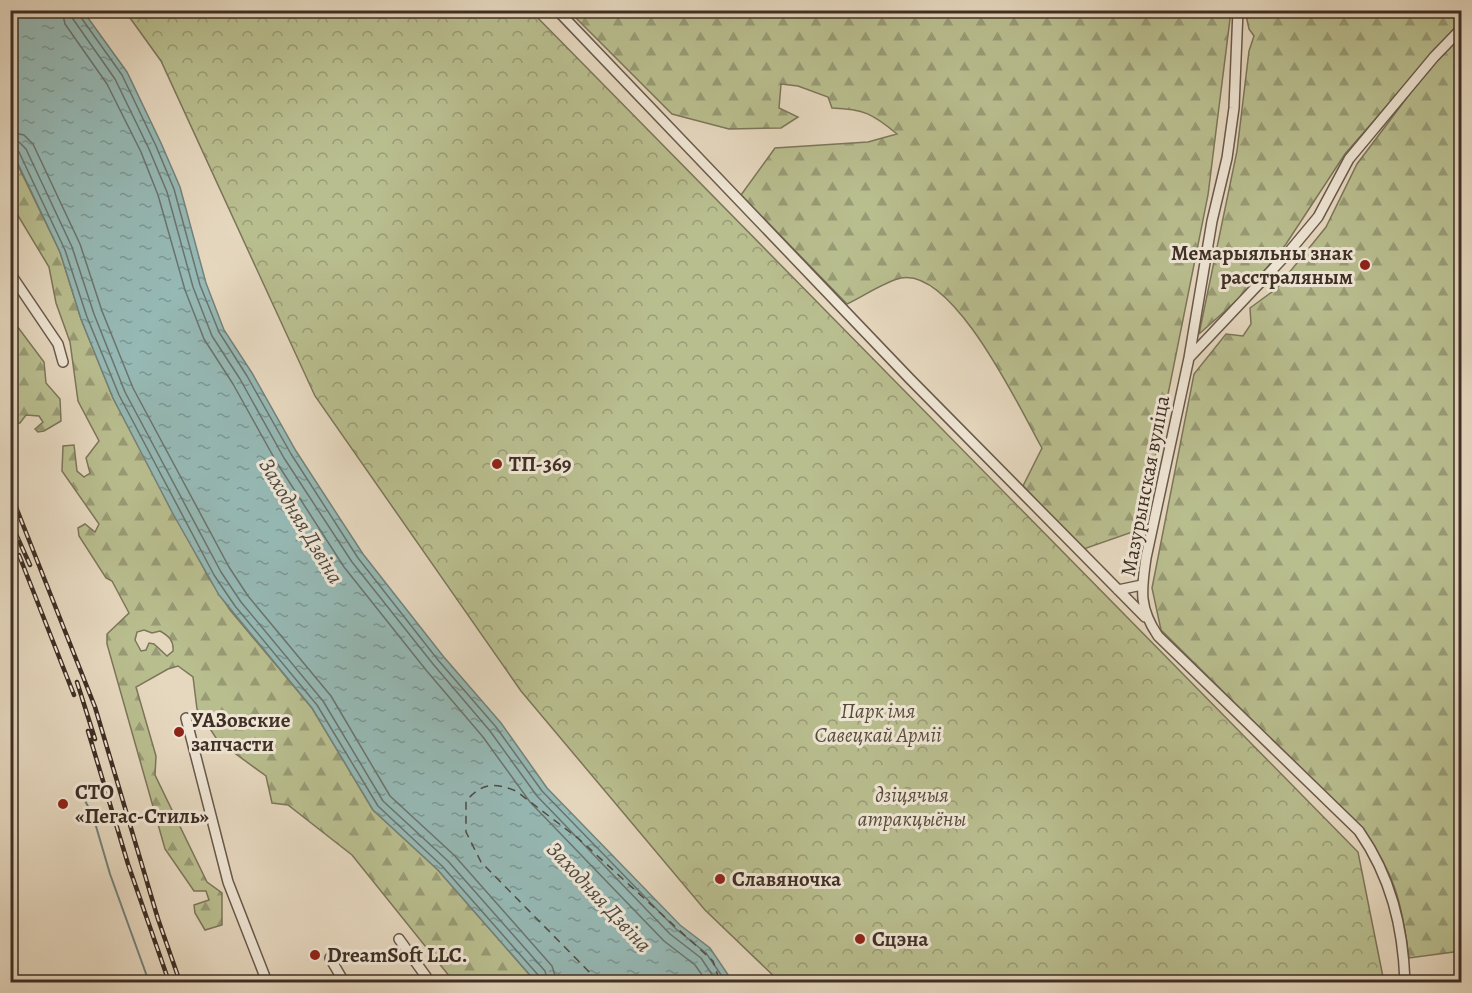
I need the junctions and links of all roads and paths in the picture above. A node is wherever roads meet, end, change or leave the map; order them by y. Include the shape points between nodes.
1 (557, 10) edge
2 (1238, 10) edge
3 (1461, 28) edge
4 (10, 273) edge
5 (1189, 358) junction
6 (63, 362) dead end
7 (1142, 585) junction
8 (1118, 590) junction
9 (1145, 617) junction
10 (186, 718) dead end
11 (399, 939) dead end
12 (330, 958) dead end
13 (267, 982) edge
14 (344, 982) edge
15 (430, 982) edge
16 (1405, 982) edge

1 - 8 street
2 - 5 street, Мазурынская вуліца via 1234,108 1227,158
3 - 5 street via 1349,159 1303,235
4 - 6 street via 58,344
5 - 7 street, Мазурынская вуліца
7 - 8 street
7 - 9 street, Мазурынская вуліца
8 - 9 street
9 - 16 street via 1158,636 1359,831 1377,857 1397,909
10 - 13 street via 228,882
11 - 15 street
12 - 14 street

